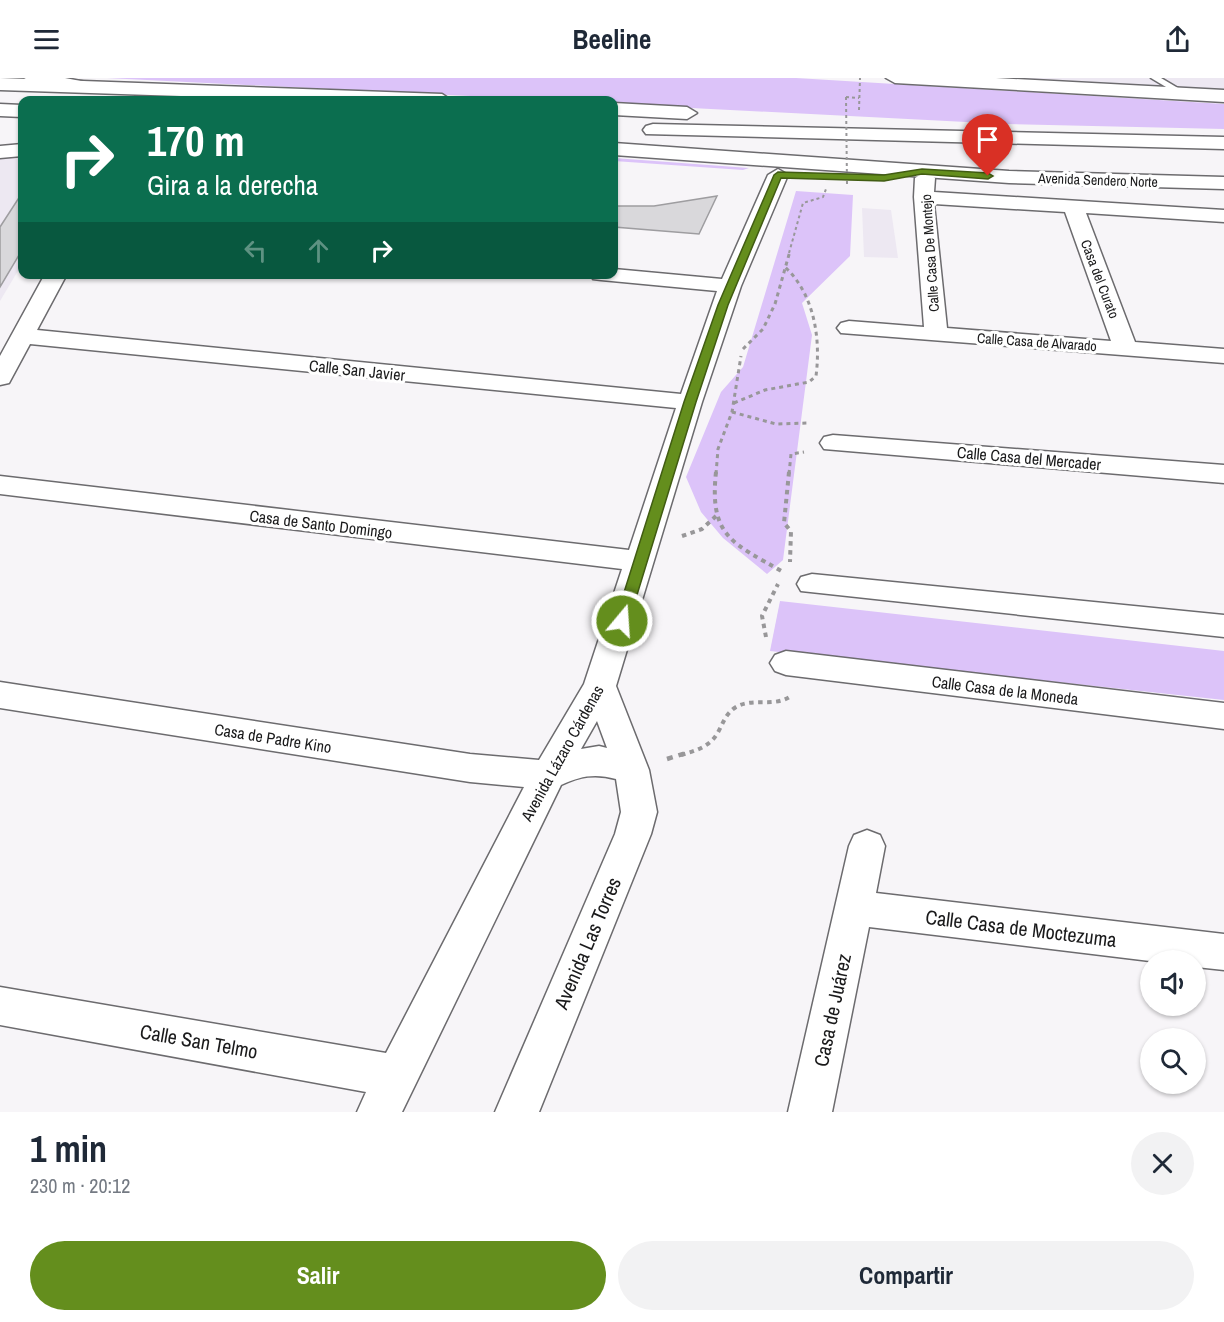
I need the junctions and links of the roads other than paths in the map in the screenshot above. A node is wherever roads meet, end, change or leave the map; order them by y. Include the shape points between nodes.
1 (33, 78) edge
2 (896, 78) edge
3 (1155, 78) edge
4 (0, 84) edge
5 (79, 86) junction
6 (1184, 94) junction
7 (338, 96) edge
8 (1224, 96) edge
9 (0, 99) edge
10 (18, 100) edge
11 (618, 109) edge
12 (0, 110) edge
13 (18, 111) edge
14 (634, 130) dead end
15 (0, 133) edge
16 (18, 134) edge
17 (948, 137) junction
18 (1224, 143) edge
19 (618, 149) edge
20 (18, 150) edge
21 (0, 152) edge
22 (618, 165) edge
23 (924, 172) junction
24 (778, 175) junction
25 (1224, 183) edge
26 (924, 197) junction
27 (1074, 208) junction
28 (1224, 216) edge
29 (618, 276) edge
30 (53, 279) edge
31 (730, 286) junction
32 (849, 328) dead end
33 (936, 334) junction
34 (24, 336) junction
35 (1126, 349) junction
36 (1224, 356) edge
37 (0, 378) edge
38 (690, 402) junction
39 (833, 443) road end
40 (1224, 474) edge
41 (0, 485) edge
42 (641, 561) junction
43 (798, 578) road end
44 (1224, 626) edge
45 (786, 663) road end
46 (600, 686) junction
47 (0, 695) edge
48 (1224, 716) edge
49 (632, 770) junction
50 (548, 775) junction
51 (867, 846) dead end
52 (854, 908) junction
53 (1224, 952) edge
54 (0, 1006) edge
55 (398, 1076) junction
56 (379, 1112) edge
57 (517, 1112) edge
58 (810, 1112) edge

1 - 5 main road
2 - 6 main road
3 - 6 lane
4 - 5 main road
5 - 7 main road
6 - 8 main road
9 - 10 main road
11 - 17 main road via 859,123
12 - 13 main road
14 - 17 main road
15 - 16 main road
17 - 18 main road
19 - 23 main road, Avenida Sendero Norte
20 - 21 main road
22 - 24 main road
23 - 24 main road via 884,178
23 - 25 main road, Avenida Sendero Norte
23 - 26 street, Calle Casa De Montejo
24 - 31 street, Avenida Lázaro Cárdenas
26 - 27 street
26 - 33 street, Calle Casa De Montejo
27 - 28 street
27 - 35 street, Casa del Curato
29 - 31 street
30 - 34 street
31 - 38 street, Avenida Lázaro Cárdenas
32 - 33 street, Calle Casa de Alvarado
33 - 35 street, Calle Casa de Alvarado
34 - 37 street
34 - 38 street, Calle San Javier
35 - 36 street, Calle Casa de Alvarado
38 - 42 street, Avenida Lázaro Cárdenas
39 - 40 street, Calle Casa del Mercader
41 - 42 street, Casa de Santo Domingo
42 - 46 street, Avenida Lázaro Cárdenas
43 - 44 street
45 - 48 street, Calle Casa de la Moneda
46 - 49 street, Avenida Las Torres
46 - 50 street, Avenida Lázaro Cárdenas
47 - 50 street, Casa de Padre Kino via 470,768
49 - 50 street via 599,760 572,764
49 - 57 street, Avenida Las Torres via 639,812 633,834
50 - 55 street, Avenida Lázaro Cárdenas
51 - 52 street, Casa de Juárez
52 - 53 street, Calle Casa de Moctezuma
52 - 58 street, Casa de Juárez
54 - 55 street, Calle San Telmo
55 - 56 street, Avenida Lázaro Cárdenas

